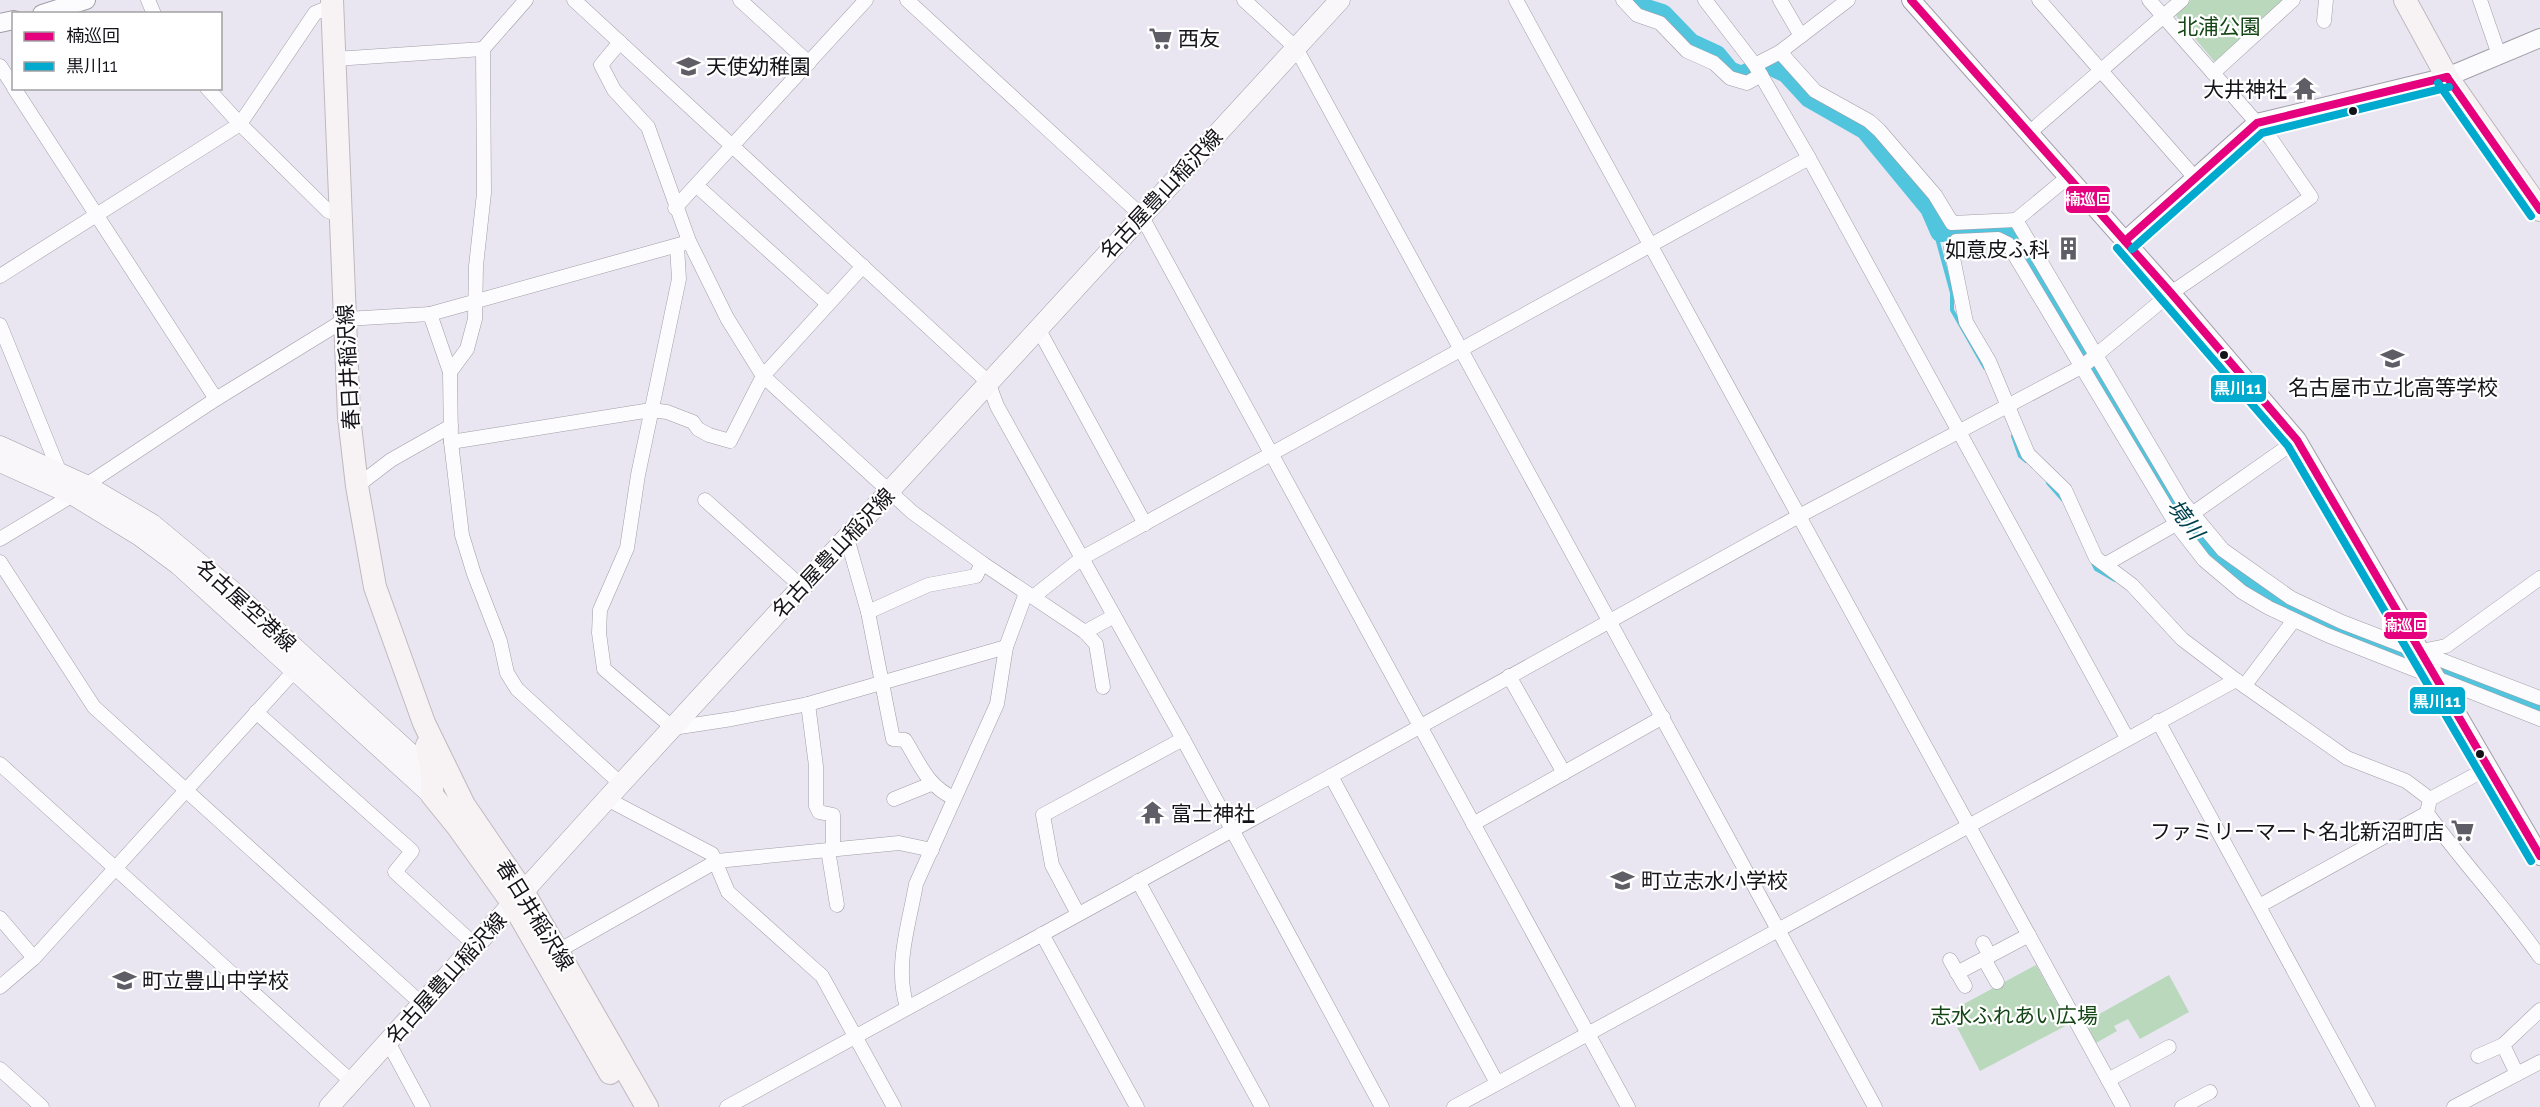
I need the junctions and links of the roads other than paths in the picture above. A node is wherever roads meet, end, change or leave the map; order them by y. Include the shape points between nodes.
1 (86, 0) edge
2 (526, 0) edge
3 (574, 0) edge
4 (740, 0) edge
5 (867, 0) edge
6 (907, 0) edge
7 (1244, 0) edge
8 (1340, 0) edge
9 (1516, 0) edge
10 (1623, 0) edge
11 (1706, 0) edge
12 (1780, 0) edge
13 (1848, 0) edge
14 (1911, 0) edge
15 (2039, 0) edge
16 (2149, 0) edge
17 (2182, 0) edge
18 (2293, 0) edge
19 (2326, 0) edge
20 (2405, 0) edge
21 (2480, 0) edge
22 (332, 3) edge
23 (48, 12) edge
24 (2163, 16) junction
25 (2324, 21) dead end
26 (1801, 36) junction
27 (2540, 38) edge
28 (620, 42) junction
29 (1296, 48) junction
30 (483, 49) junction
31 (1780, 52) junction
32 (2499, 55) junction
33 (334, 59) junction
34 (809, 63) junction
35 (0, 66) edge
36 (1758, 70) junction
37 (2101, 70) junction
38 (2213, 73) junction
39 (2446, 77) junction
40 (12, 85) edge
41 (15, 90) edge
42 (209, 90) edge
43 (2257, 123) junction
44 (240, 124) junction
45 (2030, 133) junction
46 (732, 147) junction
47 (1809, 159) junction
48 (2068, 177) junction
49 (2196, 179) junction
50 (697, 186) junction
51 (675, 208) junction
52 (2540, 210) edge
53 (96, 215) junction
54 (340, 215) junction
55 (1141, 215) junction
56 (2016, 220) junction
57 (2125, 241) junction
58 (683, 244) junction
59 (1650, 244) junction
60 (863, 266) junction
61 (0, 276) edge
62 (2171, 293) junction
63 (475, 300) junction
64 (828, 304) junction
65 (430, 314) junction
66 (346, 319) junction
67 (0, 325) edge
68 (1039, 330) junction
69 (1462, 348) junction
70 (5, 351) edge
71 (2090, 362) junction
72 (450, 372) junction
73 (763, 376) junction
74 (988, 382) junction
75 (216, 399) junction
76 (2008, 405) junction
77 (651, 410) junction
78 (451, 426) junction
79 (1958, 432) junction
80 (2297, 440) junction
81 (451, 442) junction
82 (0, 446) edge
83 (1271, 455) junction
84 (0, 462) edge
85 (60, 473) junction
86 (357, 486) junction
87 (80, 490) junction
88 (890, 492) junction
89 (705, 500) dead end
90 (2192, 514) junction
91 (1799, 516) junction
92 (1145, 524) junction
93 (2176, 524) junction
94 (0, 538) edge
95 (847, 538) junction
96 (1082, 558) junction
97 (0, 562) edge
98 (982, 563) junction
99 (2106, 564) junction
100 (2540, 578) edge
101 (802, 587) junction
102 (1030, 595) junction
103 (868, 612) junction
104 (1114, 616) junction
105 (1609, 620) junction
106 (2294, 620) junction
107 (1084, 632) junction
108 (1006, 647) junction
109 (2427, 663) junction
110 (295, 670) junction
111 (1509, 676) junction
112 (2240, 682) junction
113 (883, 683) junction
114 (1103, 687) dead end
115 (2540, 698) edge
116 (808, 704) junction
117 (256, 712) junction
118 (1663, 717) junction
119 (2540, 719) edge
120 (2158, 722) junction
121 (423, 723) junction
122 (1420, 727) junction
123 (673, 728) junction
124 (2127, 738) junction
125 (1183, 739) junction
126 (0, 764) edge
127 (2488, 768) junction
128 (432, 772) junction
129 (1564, 773) junction
130 (1330, 776) junction
131 (931, 784) junction
132 (185, 790) junction
133 (614, 791) junction
134 (432, 795) junction
135 (954, 798) junction
136 (894, 799) dead end
137 (2430, 799) junction
138 (464, 805) junction
139 (2427, 813) junction
140 (1473, 824) junction
141 (1970, 825) junction
142 (1232, 831) junction
143 (2538, 848) edge
144 (830, 849) junction
145 (932, 850) junction
146 (717, 861) junction
147 (116, 869) junction
148 (1138, 881) junction
149 (518, 899) junction
150 (837, 905) dead end
151 (2259, 906) junction
152 (1078, 914) junction
153 (0, 918) edge
154 (1778, 929) junction
155 (1042, 934) junction
156 (2029, 935) junction
157 (1983, 943) dead end
158 (476, 946) junction
159 (558, 951) junction
160 (2539, 952) edge
161 (1987, 957) junction
162 (34, 958) junction
163 (1950, 960) dead end
164 (1958, 973) junction
165 (1997, 982) dead end
166 (1965, 986) dead end
167 (0, 987) edge
168 (423, 1005) junction
169 (907, 1007) junction
170 (2540, 1010) edge
171 (1588, 1035) junction
172 (855, 1036) junction
173 (388, 1042) junction
174 (2503, 1045) junction
175 (2169, 1047) dead end
176 (2478, 1056) dead end
177 (2540, 1062) edge
178 (0, 1069) edge
179 (2517, 1074) junction
180 (2108, 1080) junction
181 (352, 1082) junction
182 (1497, 1083) junction
183 (2210, 1092) dead end
184 (42, 1107) edge
185 (329, 1107) edge
186 (423, 1107) edge
187 (630, 1107) edge
188 (647, 1107) edge
189 (727, 1107) edge
190 (894, 1107) edge
191 (1137, 1107) edge
192 (1262, 1107) edge
193 (1382, 1107) edge
194 (1454, 1107) edge
195 (1628, 1107) edge
196 (1875, 1107) edge
197 (2123, 1107) edge
198 (2182, 1107) edge
199 (2368, 1107) edge
200 (2454, 1107) edge

1 - 23 street
2 - 30 street
3 - 28 street
4 - 34 street
5 - 34 street
6 - 55 street
7 - 29 street
8 - 29 main road, 名古屋豊山稲沢線
9 - 59 street
10 - 36 street via 1632,12 1660,23 1687,51 1714,63 1730,78 1747,82
11 - 36 street
12 - 26 street
13 - 26 street
14 - 45 street
15 - 37 street
16 - 24 street
17 - 24 street
18 - 38 street
19 - 25 street
20 - 39 main road
21 - 32 street
22 - 33 main road, 春日井稲沢線
22 - 44 street via 315,14
24 - 37 street
24 - 38 street
26 - 31 street
27 - 32 street
28 - 46 street
28 - 51 street via 601,65 614,90 648,127
29 - 55 main road, 名古屋豊山稲沢線
29 - 69 street
30 - 33 street
30 - 63 street via 484,194
31 - 36 street
31 - 56 street via 1815,91 1879,130 1935,195 1952,223
32 - 39 street
33 - 54 main road, 春日井稲沢線
34 - 46 street
35 - 40 street
36 - 47 street
37 - 45 street
37 - 49 street
38 - 43 street
39 - 43 street
39 - 52 main road
41 - 53 street
42 - 44 street
43 - 49 street
43 - 62 street via 2311,197
44 - 53 street
44 - 54 street via 328,211
45 - 48 street
46 - 50 street
46 - 60 street
47 - 59 street
47 - 79 street
48 - 56 street
48 - 57 street
49 - 57 street
50 - 51 street
50 - 64 street
51 - 58 street
53 - 61 street
53 - 75 street
54 - 66 main road, 春日井稲沢線
55 - 68 main road, 名古屋豊山稲沢線
55 - 83 street
56 - 71 street
57 - 62 street
58 - 63 street
58 - 73 street
58 - 77 street
59 - 69 street
59 - 91 street
60 - 64 street
60 - 74 street
62 - 71 street
62 - 80 street
63 - 65 street
63 - 72 street via 475,319 467,349
64 - 73 street
65 - 66 street
65 - 72 street
66 - 75 street
66 - 86 main road, 春日井稲沢線
67 - 70 street
68 - 74 main road, 名古屋豊山稲沢線
68 - 92 street
69 - 83 street
69 - 105 street
70 - 85 street
71 - 76 street
71 - 76 street via 2008,244 1998,239 1956,241 1951,248 1966,322
71 - 90 street
71 - 93 street
72 - 78 street
73 - 77 street via 730,441 698,429 693,422
73 - 88 street
74 - 88 main road, 名古屋豊山稲沢線
74 - 96 street via 997,406
75 - 87 street
76 - 79 street
76 - 99 street via 2028,454 2065,490 2096,558
77 - 81 street
77 - 123 street via 627,549 600,610 598,633 604,669
78 - 81 street
78 - 86 street via 391,460
79 - 91 street
79 - 124 street
80 - 90 street
80 - 109 street
81 - 133 street via 462,535 500,641 507,674
82 - 85 main road, 名古屋空港線
83 - 92 street
83 - 122 street
84 - 87 main road, 名古屋空港線
85 - 87 main road, 名古屋空港線
86 - 121 main road, 春日井稲沢線 via 375,587
87 - 94 street
87 - 110 main road, 名古屋空港線 via 179,565
87 - 128 main road, 名古屋空港線 via 152,524 191,554
88 - 95 main road, 名古屋豊山稲沢線
88 - 98 street
89 - 101 street
90 - 109 street via 2223,550 2291,598
91 - 105 street
91 - 141 street
92 - 96 street
93 - 99 street
93 - 106 street via 2204,560 2242,592
95 - 101 main road, 名古屋豊山稲沢線
95 - 103 street
96 - 102 street
96 - 104 street
97 - 132 street via 94,707
98 - 102 street
98 - 103 street via 976,576 927,585
99 - 112 street via 2132,585 2182,639
100 - 109 street
101 - 123 main road, 名古屋豊山稲沢線
102 - 107 street
102 - 108 street
103 - 113 street
104 - 107 street
104 - 125 street
105 - 111 street
105 - 118 street
106 - 109 street
106 - 112 street
107 - 114 street via 1096,644
108 - 113 street
108 - 135 street via 997,704
109 - 115 street
109 - 119 street
109 - 127 street
110 - 117 street
110 - 134 main road, 名古屋空港線
111 - 122 street
111 - 129 street
112 - 120 street
112 - 137 street via 2347,758 2406,781
113 - 116 street
113 - 131 street via 893,739 905,740
116 - 123 street
116 - 144 street via 816,766 816,806 819,812 833,815
117 - 132 street
117 - 158 street via 412,851 395,872
118 - 129 street
118 - 154 street
120 - 124 street
120 - 151 street
121 - 128 main road, 春日井稲沢線
121 - 138 main road, 春日井稲沢線
122 - 130 street
122 - 140 street
123 - 133 main road, 名古屋豊山稲沢線
124 - 141 street
125 - 142 street
125 - 152 street via 1043,815 1052,865
126 - 147 street
127 - 137 street
127 - 143 street
128 - 134 main road, 春日井稲沢線
128 - 138 main road, 名古屋空港線
129 - 140 street
130 - 142 street
130 - 182 street
131 - 135 street
131 - 136 street
132 - 147 street
132 - 168 street
133 - 146 street
133 - 149 main road, 名古屋豊山稲沢線
134 - 149 main road, 春日井稲沢線
135 - 145 street
137 - 139 street
138 - 149 main road, 春日井稲沢線
139 - 151 street
139 - 160 street
140 - 171 street
141 - 154 street
141 - 156 street
142 - 148 street
142 - 193 street
144 - 145 street via 899,843
144 - 146 street
144 - 150 street
145 - 169 street via 916,884 903,937 902,992
146 - 159 street
146 - 172 street via 728,892 822,976
147 - 162 street
147 - 181 street
148 - 152 street
148 - 192 street
149 - 158 main road, 名古屋豊山稲沢線
149 - 159 main road, 春日井稲沢線
149 - 187 main road, 春日井稲沢線
151 - 199 street
152 - 155 street
153 - 162 street
154 - 171 street
154 - 196 street
155 - 169 street
155 - 191 street
156 - 161 street
156 - 180 street
157 - 161 street
158 - 168 main road, 名古屋豊山稲沢線
159 - 188 main road, 春日井稲沢線
161 - 164 street
161 - 165 street
162 - 167 street
163 - 164 street
164 - 166 street
168 - 173 main road, 名古屋豊山稲沢線
169 - 172 street
170 - 174 street
171 - 182 street
171 - 195 street
172 - 189 street
172 - 190 street
173 - 181 main road, 名古屋豊山稲沢線
173 - 186 street
174 - 176 street
174 - 179 street
175 - 180 street
177 - 179 street
178 - 184 street
179 - 200 street
180 - 197 street
181 - 185 main road, 名古屋豊山稲沢線
182 - 194 street
183 - 198 street

